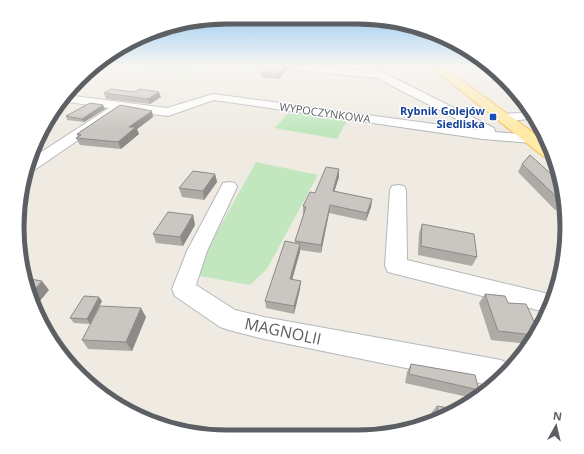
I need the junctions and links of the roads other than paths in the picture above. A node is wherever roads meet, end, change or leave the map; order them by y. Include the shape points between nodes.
1 (403, 87) edge
2 (463, 87) edge
3 (69, 99) edge
4 (120, 106) junction
5 (527, 116) edge
6 (503, 118) junction
7 (499, 136) junction
8 (531, 140) junction
9 (545, 150) edge
10 (34, 164) edge
11 (229, 187) dead end
12 (398, 190) dead end
13 (546, 302) edge
14 (498, 373) edge

1 - 7 street
2 - 6 main road
3 - 4 street, WYPOCZYNKOWA
4 - 7 street, WYPOCZYNKOWA via 168,112 213,97
4 - 10 street
5 - 6 street
6 - 8 main road
7 - 8 street, WYPOCZYNKOWA
8 - 9 main road
11 - 14 street, MAGNOLII via 197,251 183,290 229,320
12 - 13 street via 396,266

